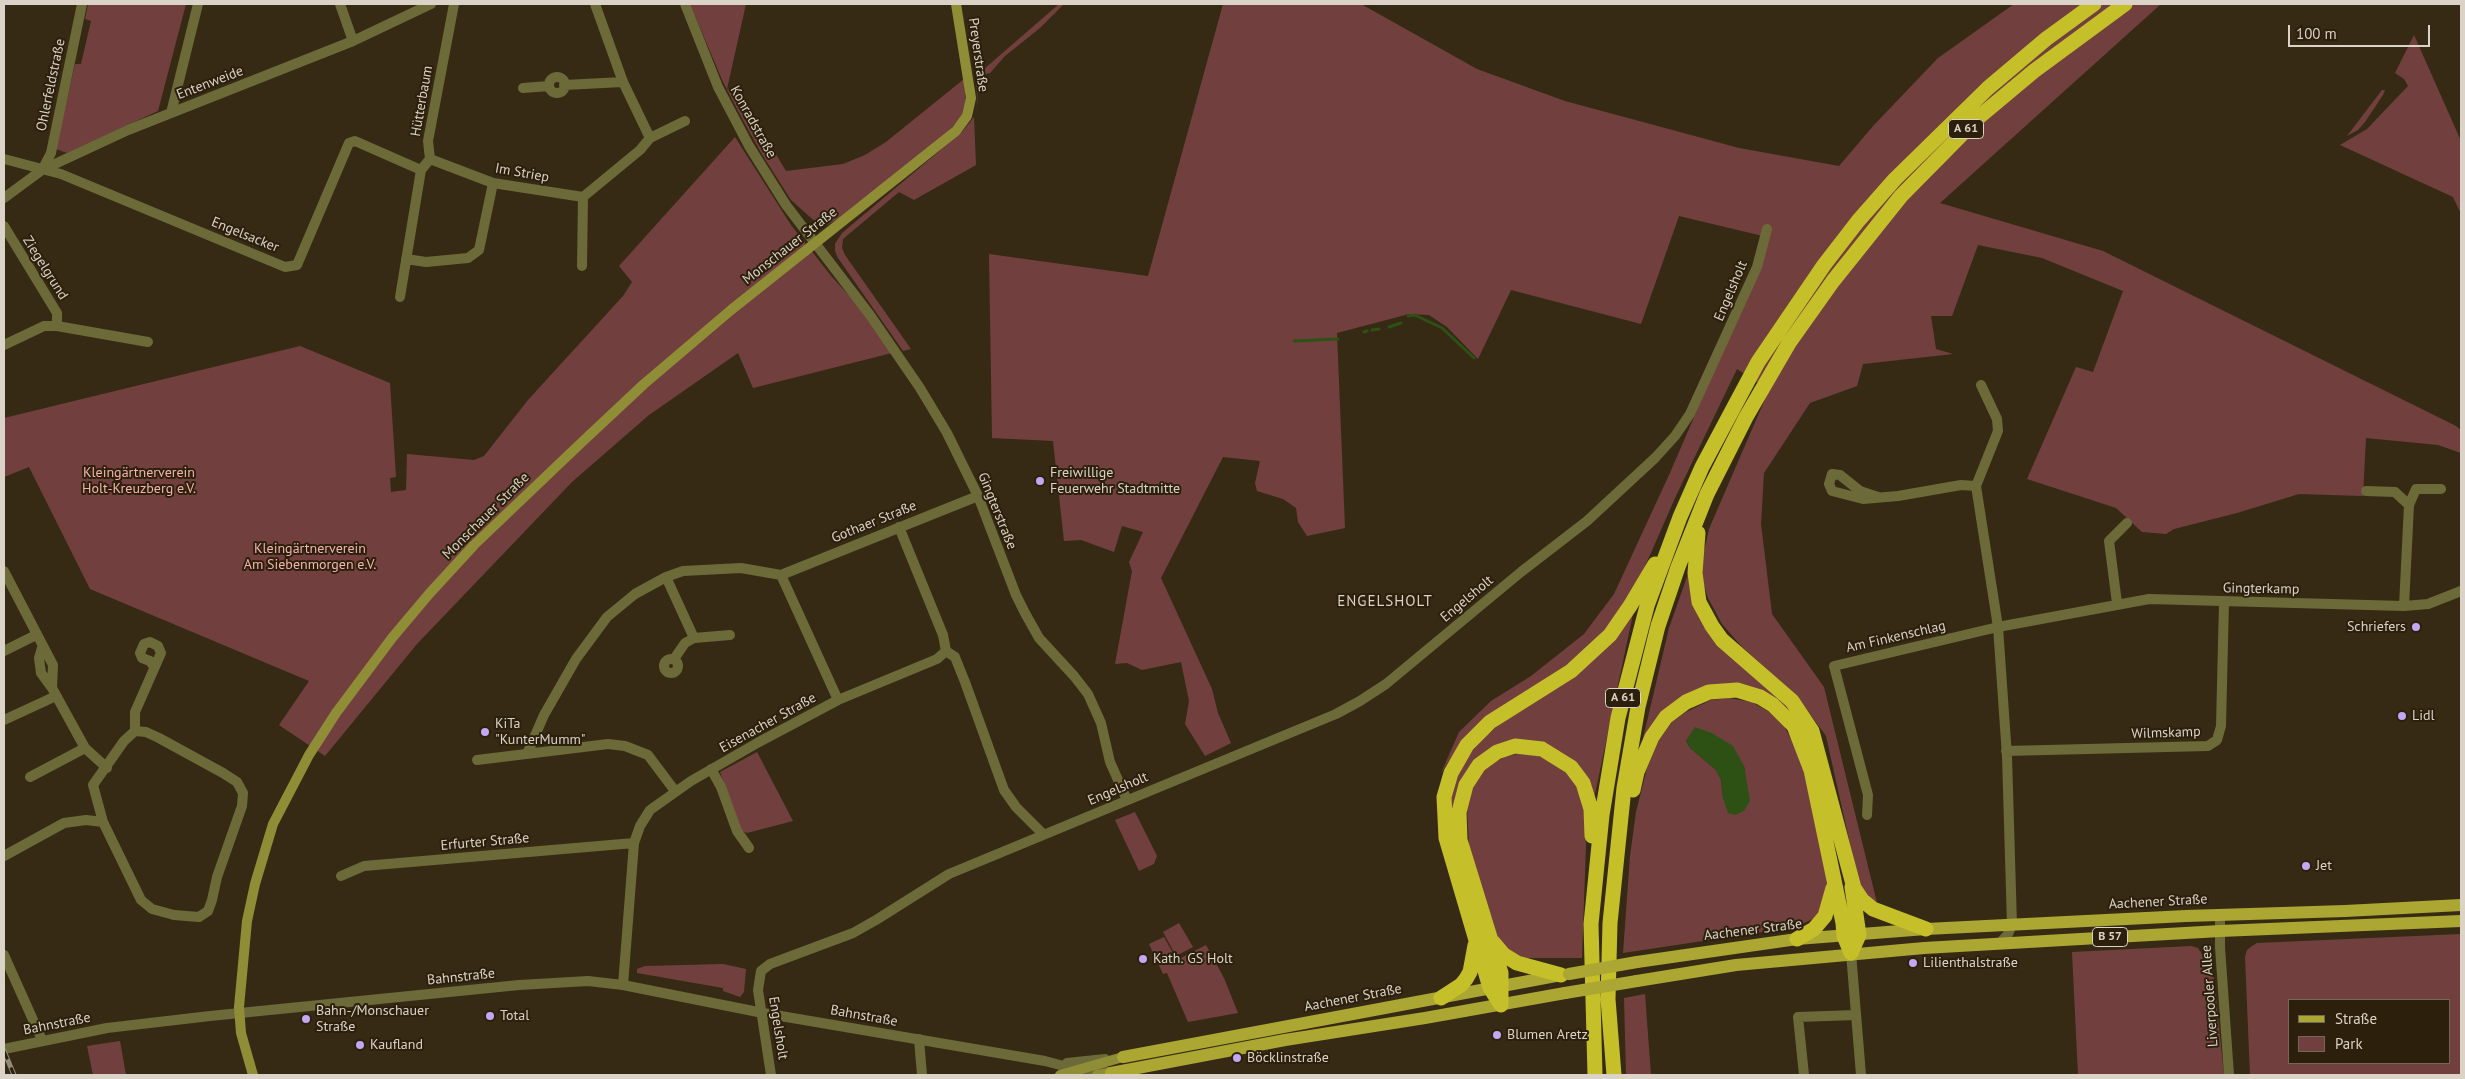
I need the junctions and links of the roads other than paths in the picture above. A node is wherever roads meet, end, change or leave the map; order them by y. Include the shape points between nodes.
1 (82, 4) edge
2 (198, 4) edge
3 (340, 4) edge
4 (431, 4) edge
5 (454, 4) edge
6 (595, 4) edge
7 (685, 4) edge
8 (956, 4) edge
9 (2094, 4) edge
10 (2125, 4) edge
11 (353, 41) junction
12 (623, 82) junction
13 (522, 88) dead end
14 (970, 110) joint
15 (171, 113) junction
16 (685, 121) dead end
17 (650, 138) junction
18 (4, 159) edge
19 (430, 159) junction
20 (42, 170) junction
21 (422, 170) junction
22 (493, 183) junction
23 (583, 197) junction
24 (4, 198) edge
25 (4, 226) edge
26 (1767, 229) dead end
27 (815, 245) junction
28 (406, 259) junction
29 (582, 266) dead end
30 (400, 297) dead end
31 (57, 326) junction
32 (148, 342) dead end
33 (4, 345) edge
34 (1982, 385) dead end
35 (1976, 486) junction
36 (2441, 489) dead end
37 (2366, 491) dead end
38 (1707, 494) junction
39 (978, 496) junction
40 (1878, 497) dead end
41 (2409, 505) junction
42 (1680, 517) junction
43 (2127, 523) dead end
44 (899, 527) junction
45 (4, 571) edge
46 (781, 575) junction
47 (666, 577) junction
48 (6, 583) edge
49 (2461, 591) edge
50 (2224, 602) junction
51 (2117, 604) junction
52 (2404, 606) junction
53 (1998, 627) junction
54 (36, 635) junction
55 (730, 635) dead end
56 (694, 638) junction
57 (4, 651) edge
58 (946, 651) junction
59 (674, 660) dead end
60 (154, 667) dead end
61 (54, 692) junction
62 (838, 700) junction
63 (4, 720) edge
64 (136, 731) junction
65 (85, 748) junction
66 (2006, 752) junction
67 (527, 754) junction
68 (477, 760) dead end
69 (107, 768) junction
70 (710, 769) junction
71 (30, 777) dead end
72 (675, 791) junction
73 (1127, 800) junction
74 (1867, 815) dead end
75 (103, 822) junction
76 (1044, 834) junction
77 (634, 843) junction
78 (749, 848) dead end
79 (4, 856) edge
80 (1616, 862) junction
81 (1848, 862) junction
82 (341, 876) dead end
83 (1834, 881) junction
84 (1594, 886) junction
85 (2461, 905) edge
86 (2220, 915) junction
87 (2461, 921) edge
88 (2012, 925) junction
89 (1926, 929) junction
90 (2220, 931) junction
91 (1482, 934) junction
92 (1851, 936) junction
93 (1797, 939) junction
94 (2000, 944) junction
95 (4, 954) edge
96 (1851, 954) junction
97 (1565, 975) junction
98 (622, 985) junction
99 (1496, 987) junction
100 (1441, 998) junction
101 (1501, 1005) junction
102 (239, 1013) junction
103 (763, 1013) junction
104 (1856, 1015) junction
105 (919, 1039) junction
106 (42, 1040) junction
107 (4, 1048) edge
108 (1123, 1057) junction
109 (1053, 1063) junction
110 (1079, 1070) junction
111 (1112, 1072) junction
112 (253, 1075) edge
113 (771, 1075) edge
114 (922, 1075) edge
115 (1060, 1075) edge
116 (1097, 1075) edge
117 (1595, 1075) edge
118 (1614, 1075) edge
119 (1804, 1075) edge
120 (1861, 1075) edge
121 (2229, 1075) edge

1 - 20 street, Ohlerfeldstraße via 50,154
2 - 15 street
3 - 11 street
4 - 11 street, Entenweide
5 - 19 street, Hütterbaum via 428,141
6 - 12 street
7 - 27 street, Konradstraße via 718,87 749,146
8 - 14 main road, Preyerstraße via 969,78
9 - 42 highway, A 61 via 1988,88 1909,165 1858,221 1758,362
10 - 38 highway, A 61 via 2034,70 1979,117 1901,196 1833,281 1789,343
11 - 15 street, Entenweide
12 - 13 street via 564,85 558,78 552,79 549,86
12 - 17 street
14 - 27 main road, Monschauer Straße via 956,131
15 - 20 street, Entenweide
16 - 17 street
17 - 23 street
18 - 20 street
19 - 21 street
19 - 22 street, Im Striep
20 - 21 street, Engelsacker via 62,174 285,267 297,265 349,144 355,141
20 - 24 street, Entenweide
21 - 28 street
22 - 23 street, Im Striep
22 - 28 street via 479,250 468,258 426,262
23 - 29 street
25 - 31 street, Ziegelgrund via 57,313
26 - 73 street, Engelsholt via 1756,267 1690,414 1660,453 1617,495 1386,684 1360,701 1336,714
27 - 39 street, Gingterstraße via 870,315 920,388
27 - 102 main road, Monschauer Straße via 731,310 644,384 521,499 436,587 362,675 309,755 273,824 247,921
28 - 30 street
31 - 32 street
31 - 33 street via 44,326
34 - 35 street via 1997,419 1998,431
35 - 40 street via 1961,485
35 - 53 street
36 - 41 street via 2416,489
37 - 41 street via 2395,492
38 - 80 highway, A 61 via 1678,567 1651,651 1626,779
38 - 81 highway via 1696,540 1695,584 1699,602 1722,640 1792,702 1812,731
39 - 44 street, Gothaer Straße
39 - 73 street, Gingterstraße via 1016,595 1039,638 1088,694 1101,722 1110,762
41 - 52 street
42 - 84 highway, A 61 via 1647,606 1618,718
42 - 91 highway via 1642,587 1610,635 1571,671 1490,722 1458,758 1446,785 1444,820 1451,858
43 - 51 street via 2109,541
44 - 46 street, Gothaer Straße
44 - 58 street via 943,636
45 - 48 street
46 - 47 street via 741,568 683,571
46 - 62 street
47 - 56 street
47 - 67 street via 635,594 607,617 576,659 544,715
48 - 54 street
49 - 52 street, Gingterkamp via 2428,604
50 - 51 street, Gingterkamp via 2148,599
50 - 52 street, Gingterkamp
50 - 66 street, Wilmskamp via 2221,726 2217,740 2208,746
51 - 53 street, Gingterkamp
53 - 66 street
53 - 74 street, Am Finkenschlag via 1834,666 1868,795
54 - 57 street
54 - 61 street via 42,648 39,658 41,673
55 - 56 street
56 - 59 street via 685,643
58 - 62 street, Eisenacher Straße via 936,659
58 - 76 street via 955,657 1004,790 1016,807
60 - 64 street via 135,712
61 - 63 street
61 - 65 street
62 - 70 street, Eisenacher Straße
64 - 69 street via 124,741
64 - 75 street via 159,738 223,773 238,782 243,793 242,806 208,911 200,917 174,916 152,909 141,900
65 - 69 street
65 - 71 street
66 - 88 street
67 - 68 street
67 - 72 street via 608,744 625,746 648,755
69 - 75 street via 94,785
70 - 72 street, Eisenacher Straße
70 - 78 street via 721,787 737,830
72 - 77 street, Eisenacher Straße via 650,810
73 - 76 street, Engelsholt
75 - 79 street via 64,823
76 - 103 street, Engelsholt via 949,874 853,933 770,964 761,971 758,990
77 - 82 street, Erfurter Straße via 364,866
77 - 98 street, Eisenacher Straße
80 - 83 highway via 1637,772 1659,727 1675,709 1697,696 1737,690 1773,705 1788,719 1801,740 1811,770
80 - 118 highway, A 61 via 1608,998
81 - 89 highway via 1854,888 1868,904 1895,919
81 - 92 highway
83 - 92 highway
83 - 93 highway via 1825,916 1814,929
84 - 91 highway via 1591,809 1586,789 1577,774 1562,760 1542,749 1525,746 1504,749 1487,758 1472,775 1463,793 1459,812 1459,831
84 - 117 highway, A 61 via 1591,932
85 - 86 main road, Aachener Straße / B 57
86 - 88 main road, Aachener Straße / B 57
86 - 90 street, Liverpooler Allee
87 - 90 main road, Aachener Straße / B 57
88 - 89 main road, Aachener Straße / B 57
88 - 94 street
89 - 92 main road, Aachener Straße / B 57
90 - 94 main road, Aachener Straße / B 57
90 - 121 street, Liverpooler Allee
91 - 97 highway via 1510,959 1525,966
91 - 99 highway
91 - 100 highway via 1466,979
92 - 93 main road, Aachener Straße / B 57
92 - 96 highway
93 - 97 main road, Aachener Straße / B 57, bridge
94 - 96 main road, Aachener Straße / B 57
95 - 106 street
96 - 101 main road, Aachener Straße / B 57, bridge via 1736,965
96 - 104 street
97 - 99 main road, Aachener Straße
98 - 102 street, Bahnstraße via 564,981
98 - 103 street, Bahnstraße
99 - 100 main road, Aachener Straße
99 - 101 highway
100 - 108 main road, Aachener Straße
101 - 111 main road, Aachener Straße
102 - 106 street, Bahnstraße via 107,1028
102 - 112 main road, Monschauer Straße
103 - 105 street, Bahnstraße
103 - 113 street, Engelsholt
104 - 119 street via 1798,1017
104 - 120 street
105 - 109 street, Bahnstraße
105 - 114 street
106 - 107 street, Bahnstraße
108 - 109 street, Bahnstraße
108 - 110 main road, Aachener Straße
109 - 110 street, Bahnstraße
110 - 111 street, Bahnstraße
110 - 115 main road, Aachener Straße
111 - 116 main road, Aachener Straße

